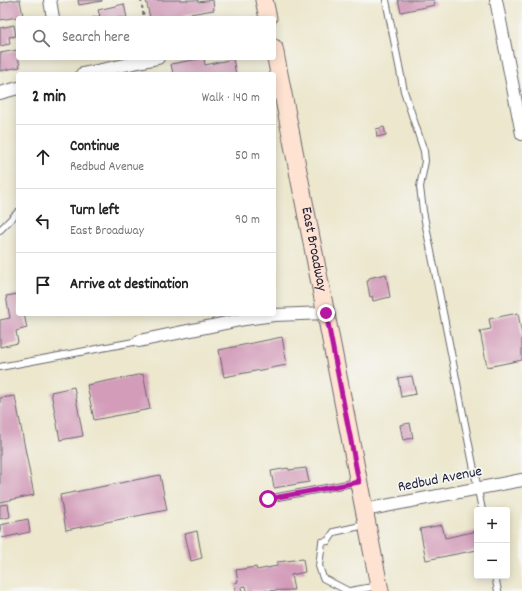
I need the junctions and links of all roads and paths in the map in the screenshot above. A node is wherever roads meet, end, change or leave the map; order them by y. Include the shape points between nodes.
1 (50, 0) edge
2 (141, 0) edge
3 (264, 0) edge
4 (386, 0) edge
5 (496, 0) edge
6 (53, 16) edge
7 (144, 16) edge
8 (268, 16) edge
9 (276, 58) edge
10 (148, 60) edge
11 (92, 72) edge
12 (16, 88) edge
13 (0, 92) edge
14 (522, 134) edge
15 (16, 214) edge
16 (0, 230) edge
17 (326, 313) junction
18 (139, 342) joint
19 (0, 367) edge
20 (522, 480) edge
21 (359, 482) junction
22 (478, 489) junction
23 (268, 499) dead end
24 (481, 507) edge
25 (365, 518) junction
26 (496, 579) edge
27 (380, 588) edge
28 (349, 591) edge
29 (498, 591) edge

1 - 6 street
2 - 7 path
3 - 8 main road
4 - 22 lane via 404,91 424,151 425,161 420,187 423,211
5 - 14 street
9 - 17 main road, East Broadway
10 - 11 street
12 - 13 street
15 - 16 lane
17 - 18 street via 260,317
17 - 21 main road, East Broadway
18 - 19 lane
20 - 22 street, Redbud Avenue
21 - 23 lane
21 - 25 main road, East Broadway
22 - 24 lane
22 - 25 street, Redbud Avenue
25 - 27 main road, East Broadway
25 - 28 lane via 334,532 328,541 322,542 318,566 323,578
26 - 29 lane
27 - 28 lane

